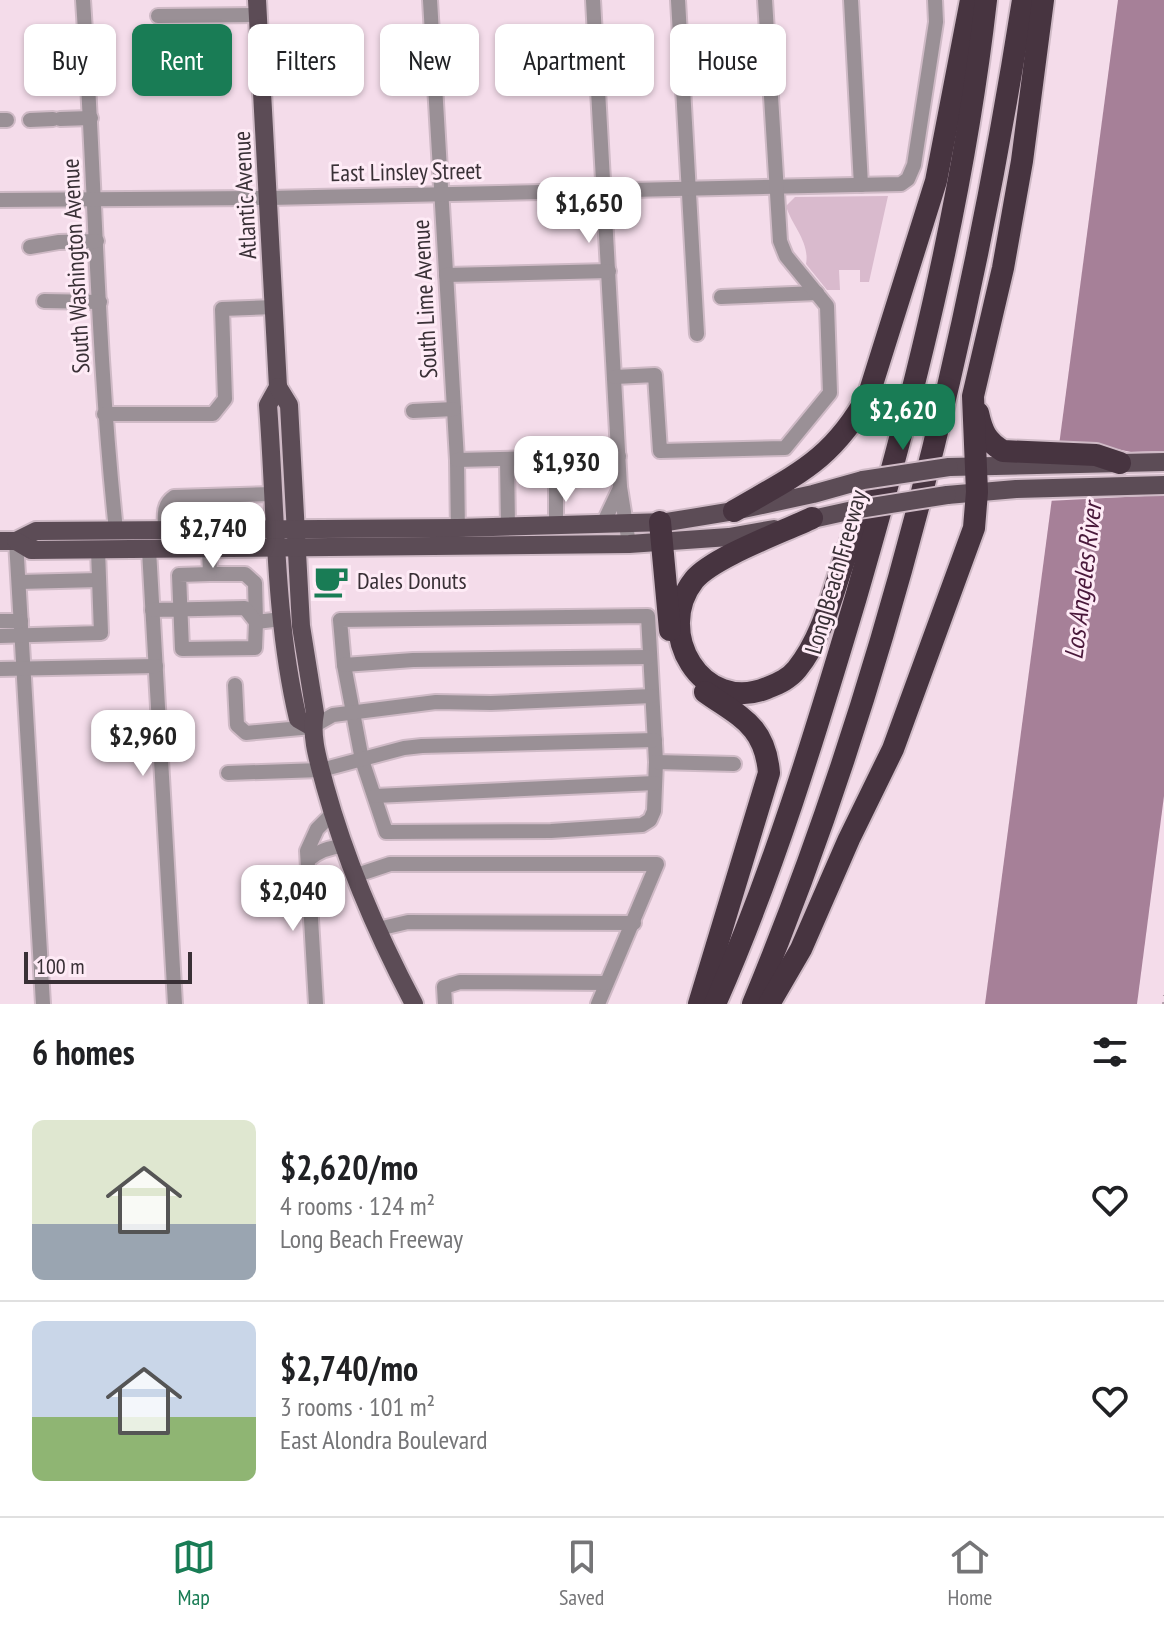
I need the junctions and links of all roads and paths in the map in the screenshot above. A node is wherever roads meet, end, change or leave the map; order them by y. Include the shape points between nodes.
1 (83, 0) edge
2 (430, 0) edge
3 (593, 0) edge
4 (678, 0) edge
5 (765, 0) edge
6 (851, 0) edge
7 (935, 0) edge
8 (971, 0) edge
9 (986, 0) edge
10 (1023, 0) edge
11 (1043, 0) edge
12 (258, 8) edge
13 (158, 16) dead end
14 (91, 118) junction
15 (30, 120) dead end
16 (861, 185) junction
17 (776, 186) junction
18 (688, 188) junction
19 (605, 190) junction
20 (441, 193) junction
21 (269, 198) junction
22 (96, 199) junction
23 (0, 200) edge
24 (97, 241) junction
25 (30, 247) dead end
26 (609, 271) junction
27 (446, 275) junction
28 (817, 293) junction
29 (721, 297) dead end
30 (44, 301) dead end
31 (100, 302) junction
32 (275, 307) junction
33 (697, 334) dead end
34 (615, 377) junction
35 (278, 387) junction
36 (973, 396) junction
37 (454, 409) junction
38 (413, 411) dead end
39 (104, 414) junction
40 (619, 456) junction
41 (556, 458) junction
42 (507, 459) junction
43 (1020, 459) junction
44 (457, 460) junction
45 (1164, 462) edge
46 (1120, 463) joint
47 (974, 466) junction
48 (892, 470) junction
49 (1164, 485) edge
50 (620, 487) junction
51 (977, 492) junction
52 (274, 494) junction
53 (734, 511) junction
54 (812, 518) junction
55 (626, 523) junction
56 (603, 524) junction
57 (556, 525) junction
58 (508, 527) junction
59 (458, 528) junction
60 (297, 529) junction
61 (116, 530) junction
62 (165, 530) junction
63 (661, 532) junction
64 (277, 539) junction
65 (8, 541) edge
66 (629, 544) junction
67 (458, 547) junction
68 (209, 549) junction
69 (298, 549) junction
70 (98, 550) junction
71 (149, 550) junction
72 (210, 574) junction
73 (99, 580) junction
74 (19, 582) junction
75 (180, 609) junction
76 (152, 610) junction
77 (282, 619) junction
78 (0, 621) edge
79 (256, 622) junction
80 (22, 628) junction
81 (0, 636) edge
82 (649, 657) junction
83 (344, 665) junction
84 (156, 666) junction
85 (0, 669) edge
86 (24, 669) junction
87 (235, 685) dead end
88 (652, 696) junction
89 (353, 712) junction
90 (312, 727) junction
91 (655, 740) junction
92 (362, 760) junction
93 (656, 762) junction
94 (734, 764) dead end
95 (321, 770) junction
96 (228, 773) dead end
97 (655, 783) junction
98 (375, 796) junction
99 (333, 813) junction
100 (344, 846) junction
101 (308, 860) junction
102 (354, 876) junction
103 (634, 923) junction
104 (378, 929) junction
105 (606, 983) junction
106 (1164, 995) edge
107 (43, 1004) edge
108 (175, 1004) edge
109 (316, 1004) edge
110 (414, 1004) edge
111 (445, 1004) edge
112 (598, 1004) edge
113 (699, 1004) edge
114 (715, 1004) edge
115 (753, 1004) edge
116 (769, 1004) edge
117 (1163, 1004) edge

1 - 14 street, South Washington Avenue
2 - 20 street, South Lime Avenue
3 - 19 street
4 - 18 street
5 - 17 street
6 - 16 street
7 - 16 street, East Linsley Street via 914,165 908,179 893,185
8 - 53 highway via 936,181 869,394 837,443 810,467
9 - 48 highway, Long Beach Freeway via 954,218
10 - 115 highway via 984,224 913,527 848,747
11 - 36 highway via 1022,161
12 - 13 street
12 - 21 main road, Atlantic Avenue
14 - 15 street
14 - 22 street, South Washington Avenue
16 - 17 street, East Linsley Street
17 - 18 street, East Linsley Street
17 - 28 street via 780,241
18 - 19 street, East Linsley Street
18 - 33 street
19 - 20 street, East Linsley Street
19 - 26 street
20 - 21 street, East Linsley Street
20 - 27 street, South Lime Avenue
21 - 22 street, East Linsley Street
21 - 32 main road, Atlantic Avenue
22 - 23 street, East Linsley Street
22 - 24 street, South Washington Avenue
24 - 25 street
24 - 31 street, South Washington Avenue
26 - 27 street
26 - 34 street
27 - 37 street, South Lime Avenue
28 - 29 street
28 - 34 street via 827,306 830,393 785,448 660,451 655,375
30 - 31 street
31 - 39 street, South Washington Avenue
32 - 35 main road, Atlantic Avenue
32 - 39 street via 222,309 225,399 213,414
34 - 40 street
35 - 52 main road, Atlantic Avenue via 268,405
35 - 60 main road, Atlantic Avenue via 289,405
36 - 43 highway via 991,444
36 - 47 highway
37 - 38 street
37 - 44 street, South Lime Avenue
39 - 61 street, South Washington Avenue
40 - 41 street
40 - 50 street
41 - 42 street
41 - 57 street
42 - 44 street
42 - 58 street
43 - 46 highway via 1096,455
43 - 47 main road
44 - 59 street, South Lime Avenue
45 - 46 main road
47 - 51 highway
47 - 53 main road, bridge via 863,480
48 - 54 highway via 859,524 813,643 798,668 759,692 734,693 714,685 694,671 680,636 679,615 694,580 710,567
48 - 114 highway, Long Beach Freeway via 814,739
49 - 51 main road
50 - 55 street
50 - 56 street
51 - 54 main road, bridge
51 - 116 highway via 974,528 910,709 801,949
52 - 62 street via 174,497 165,507
52 - 64 main road, Atlantic Avenue
53 - 63 main road
54 - 63 main road via 729,537
55 - 56 main road
55 - 63 main road
55 - 66 street
56 - 57 main road
57 - 58 main road
58 - 59 main road
59 - 60 main road
59 - 67 street, South Lime Avenue
60 - 64 main road
60 - 69 main road, Atlantic Avenue
61 - 62 main road
61 - 65 main road via 36,531
62 - 64 main road
63 - 66 main road
63 - 113 highway via 678,664 689,679 758,733 769,773
64 - 68 main road
64 - 69 main road
64 - 77 main road, Atlantic Avenue
65 - 70 main road via 31,550
65 - 74 street
66 - 67 main road
67 - 69 main road
68 - 71 main road
68 - 72 street
69 - 90 main road, Atlantic Avenue via 301,626 315,713
70 - 71 main road
70 - 73 street
71 - 76 street
72 - 75 street via 179,575
72 - 79 street via 245,574 255,583
73 - 74 street
73 - 80 street via 101,633
74 - 80 street
75 - 76 street
75 - 79 street via 245,608
75 - 79 street via 182,649 255,648
76 - 84 street
77 - 79 street
77 - 90 main road, Atlantic Avenue via 298,719
78 - 80 street
80 - 81 street
80 - 86 street
82 - 83 street
82 - 83 street via 648,616 340,620
82 - 88 street
83 - 89 street
84 - 86 street
84 - 108 street
85 - 86 street
86 - 107 street
87 - 90 street via 237,725 246,733
88 - 89 street via 436,702
88 - 91 street
89 - 90 street via 333,715
89 - 92 street
90 - 95 main road, Atlantic Avenue
91 - 92 street via 422,746
91 - 93 street
92 - 95 street
92 - 98 street
93 - 94 street
93 - 97 street
95 - 96 street
95 - 99 main road, Atlantic Avenue
97 - 98 street
97 - 98 street via 654,811 642,825 551,831 386,832
99 - 100 main road, Atlantic Avenue
99 - 101 street via 317,829
100 - 101 street
100 - 102 main road, Atlantic Avenue
101 - 109 street
102 - 103 street via 390,864 657,864
102 - 104 main road, Atlantic Avenue
103 - 104 street via 408,922
103 - 105 street
104 - 110 main road, Atlantic Avenue
105 - 111 street via 460,982 444,987
105 - 112 street
106 - 117 path

